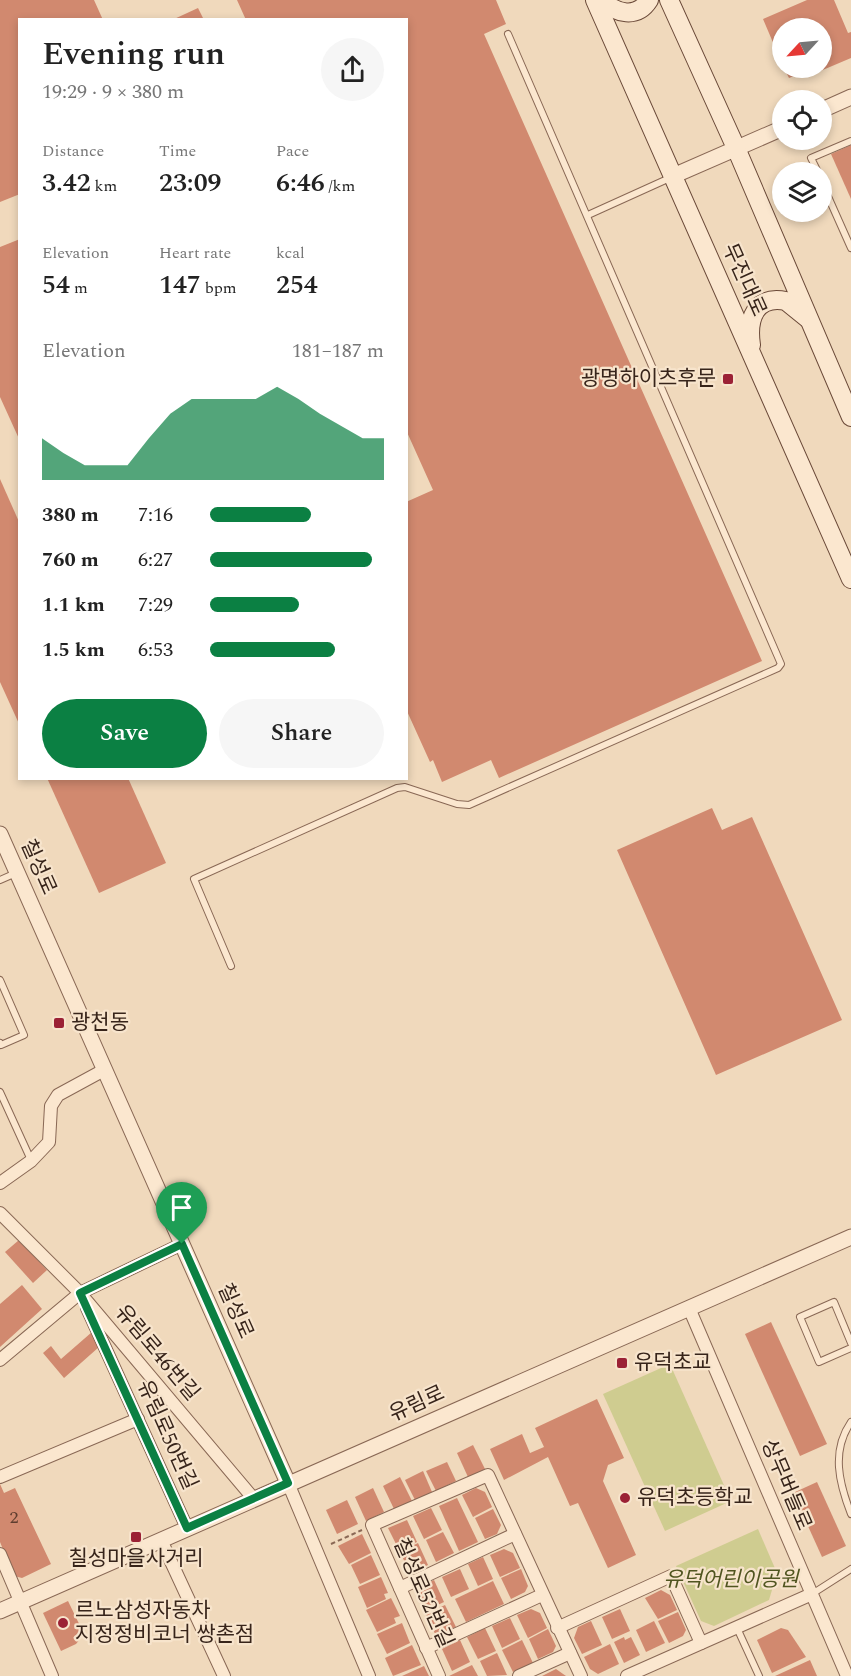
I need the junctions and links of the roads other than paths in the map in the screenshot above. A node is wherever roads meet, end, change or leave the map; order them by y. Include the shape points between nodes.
1 (596, 0) edge
2 (602, 0) edge
3 (650, 0) edge
4 (669, 0) edge
5 (508, 34) dead end
6 (851, 98) edge
7 (832, 106) edge
8 (772, 133) edge
9 (851, 141) edge
10 (736, 148) junction
11 (813, 162) edge
12 (673, 176) junction
13 (832, 205) edge
14 (588, 215) junction
15 (851, 248) edge
16 (812, 324) junction
17 (752, 354) junction
18 (851, 417) edge
19 (851, 579) edge
20 (0, 834) edge
21 (17, 873) junction
22 (0, 880) edge
23 (231, 966) dead end
24 (0, 980) edge
25 (0, 1043) edge
26 (104, 1070) junction
27 (0, 1092) edge
28 (31, 1161) junction
29 (0, 1183) edge
30 (0, 1213) edge
31 (851, 1237) edge
32 (182, 1244) junction
33 (80, 1293) junction
34 (689, 1308) junction
35 (851, 1343) edge
36 (851, 1348) edge
37 (0, 1360) edge
38 (138, 1419) junction
39 (851, 1422) edge
40 (0, 1477) edge
41 (288, 1483) junction
42 (253, 1498) junction
43 (851, 1514) edge
44 (187, 1528) junction
45 (515, 1534) junction
46 (160, 1540) junction
47 (0, 1554) edge
48 (851, 1569) edge
49 (400, 1588) junction
50 (812, 1594) junction
51 (542, 1595) junction
52 (8, 1607) edge
53 (557, 1628) junction
54 (737, 1628) junction
55 (701, 1643) junction
56 (426, 1648) junction
57 (570, 1653) junction
58 (366, 1675) edge
59 (52, 1676) edge
60 (224, 1676) edge
61 (439, 1676) edge
62 (519, 1676) edge
63 (580, 1676) edge
64 (627, 1676) edge
65 (759, 1676) edge
66 (847, 1676) edge

1 - 12 main road, 무진대로
2 - 3 main road via 612,9 630,13
4 - 10 main road
5 - 14 lane
6 - 7 street
8 - 10 street
9 - 11 lane via 811,158
10 - 12 street
10 - 16 main road
12 - 14 lane
12 - 17 main road, 무진대로
13 - 15 lane
14 - 23 lane via 782,664 469,805 405,787 397,789 194,879
16 - 17 main road via 786,301 765,301 752,315
16 - 18 main road
17 - 19 main road, 무진대로
20 - 21 street, 칠성로
21 - 22 lane
21 - 26 street, 칠성로
24 - 25 lane via 24,1035
26 - 28 street via 58,1095 51,1106 49,1142
26 - 32 street, 칠성로
27 - 28 lane
28 - 29 street
30 - 33 street, 유림로46번길
31 - 34 street, 유림로
32 - 33 street
32 - 41 street, 칠성로
33 - 37 street
33 - 38 street, 유림로50번길
33 - 42 street, 유림로46번길
34 - 41 street, 유림로
34 - 50 street, 상무버들로
35 - 36 lane via 834,1302 800,1317 819,1362
38 - 40 street
38 - 44 street, 유림로50번길
39 - 43 lane via 837,1457 842,1490
41 - 42 street, 유림로
41 - 58 street, 칠성로
42 - 44 street, 유림로
44 - 46 street, 유림로
45 - 49 street
45 - 49 street, 칠성로52번길 via 488,1475 372,1525
45 - 51 street
46 - 52 street, 유림로
46 - 60 street
47 - 52 street
48 - 50 lane
49 - 56 street, 칠성로52번길
50 - 54 street
50 - 66 street, 상무버들로
51 - 53 street
51 - 56 street
52 - 59 street
53 - 55 street via 672,1576
53 - 57 street
54 - 55 street
54 - 65 lane
55 - 64 street
56 - 61 street, 칠성로52번길
57 - 62 street
57 - 63 street

